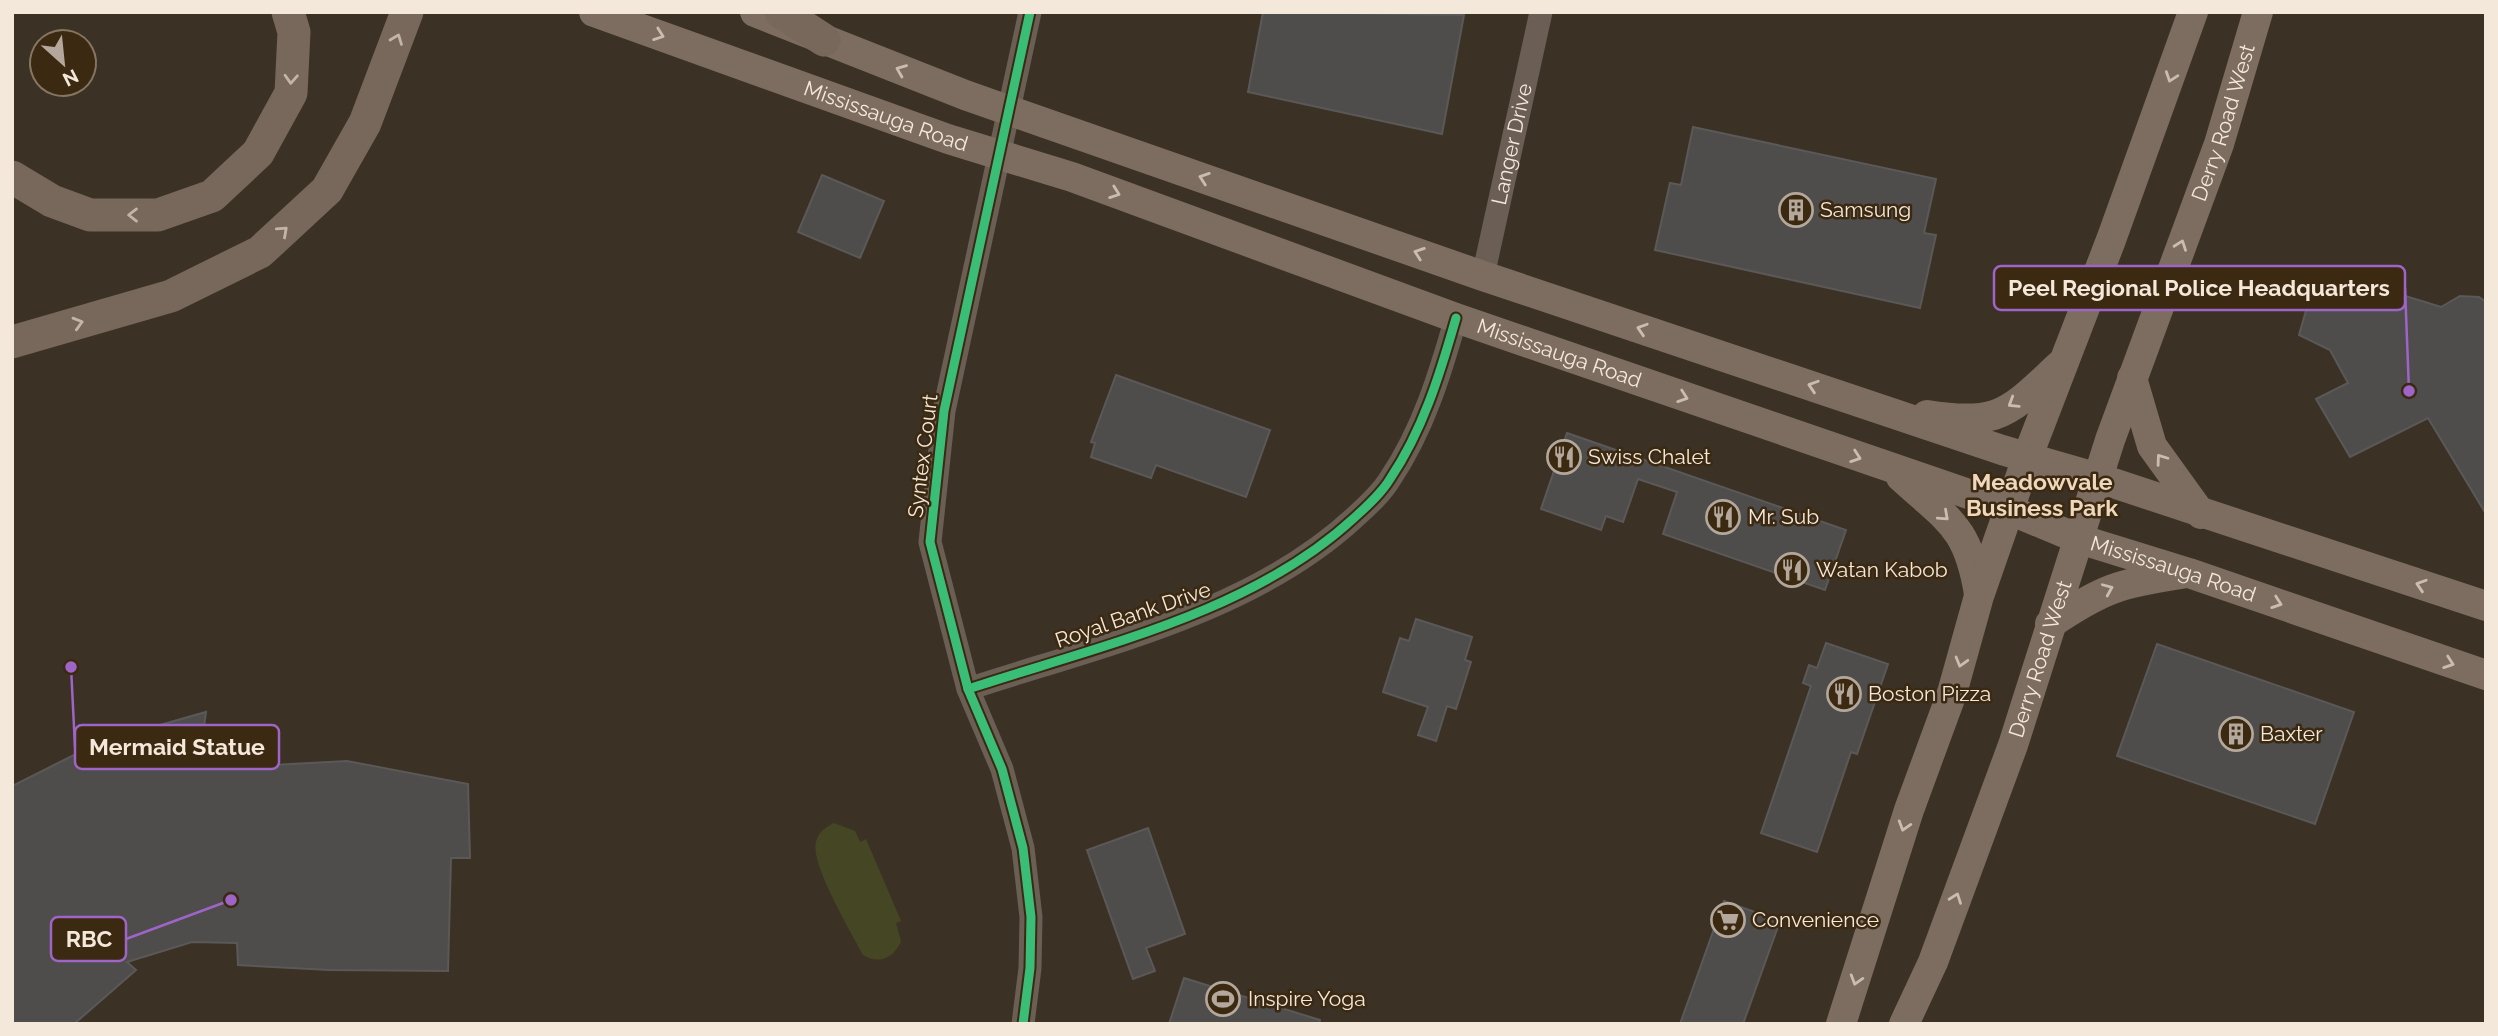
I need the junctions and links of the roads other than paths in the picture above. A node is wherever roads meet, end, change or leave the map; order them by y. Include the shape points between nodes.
1 (288, 12) edge
2 (407, 12) edge
3 (594, 12) edge
4 (755, 12) edge
5 (781, 12) edge
6 (1030, 12) edge
7 (1541, 12) edge
8 (2193, 12) edge
9 (2258, 12) edge
10 (824, 40) junction
11 (12, 177) edge
12 (1483, 276) junction
13 (1456, 317) junction
14 (12, 342) edge
15 (2065, 360) junction
16 (2132, 378) junction
17 (1878, 407) junction
18 (2027, 458) junction
19 (1893, 470) junction
20 (2098, 478) junction
21 (2011, 510) junction
22 (2201, 514) junction
23 (2078, 539) junction
24 (2189, 573) junction
25 (1979, 596) junction
26 (2486, 606) edge
27 (2050, 624) junction
28 (2486, 675) edge
29 (968, 690) junction
30 (1023, 1024) edge
31 (1840, 1024) edge
32 (1904, 1024) edge

1 -> 11 highway via 294,32 291,93 258,153 212,196 158,215 90,215 52,201
14 -> 2 highway via 171,296 260,252 327,190 365,123
3 -> 13 main road, Mississauga Road
4 - 10 main road
5 - 10 highway
6 - 29 street, Syntex Court via 944,411 930,542
7 - 12 street, Langer Drive
8 -> 15 main road
16 -> 9 main road, Derry Road West via 2219,144
12 -> 10 main road via 965,95
17 -> 12 main road
13 -> 19 main road, Mississauga Road
13 - 29 street, Royal Bank Drive via 1433,396 1407,452 1389,482 1337,534 1291,567 1211,609
15 -> 17 main road via 2032,391 1994,415 1944,418
15 - 18 main road
16 - 20 main road, Derry Road West
22 -> 16 main road via 2152,446
17 - 18 main road
18 - 20 main road
18 - 21 main road
19 - 21 main road, Mississauga Road
19 -> 25 main road via 1958,528 1973,558
20 - 22 main road
20 - 23 main road, Derry Road West
21 - 23 main road, Mississauga Road
21 - 25 main road
26 -> 22 main road
23 - 24 main road, Mississauga Road
23 - 27 main road, Derry Road West
27 -> 24 main road via 2089,598 2124,583
24 -> 28 main road, Mississauga Road
25 -> 31 main road via 1952,693
32 -> 27 main road, Derry Road West via 1933,962 2013,745
29 - 30 street, Syntex Court via 1002,769 1023,848 1031,917

